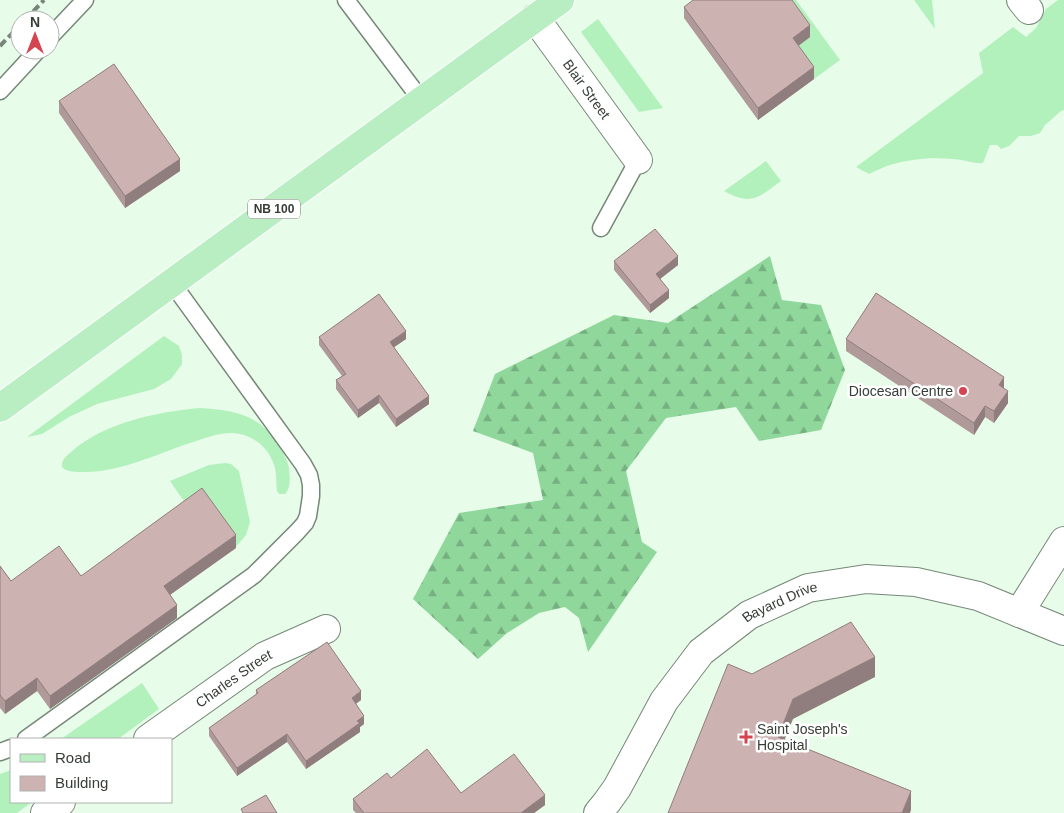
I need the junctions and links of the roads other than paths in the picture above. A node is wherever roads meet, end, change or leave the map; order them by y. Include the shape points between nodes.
1 (85, 0) edge
2 (346, 0) edge
3 (546, 7) edge
4 (60, 26) edge
5 (29, 60) edge
6 (0, 91) edge
7 (422, 101) junction
8 (638, 160) joint
9 (601, 228) dead end
10 (172, 283) junction
11 (0, 408) edge
12 (1064, 541) edge
13 (1019, 612) junction
14 (326, 629) dead end
15 (1060, 629) edge
16 (27, 738) edge
17 (149, 738) edge
18 (60, 803) edge
19 (45, 813) edge
20 (598, 813) edge

1 - 4 lane
2 - 7 lane
3 - 7 main road, NB 100
3 - 8 street, Blair Street
5 - 6 lane
7 - 10 main road, NB 100
8 - 9 lane
10 - 11 main road, NB 100
10 - 16 lane via 303,464 311,485 308,516 297,532 254,575
12 - 13 street
13 - 15 street, Bayard Drive
13 - 20 street, Bayard Drive via 978,596 916,582 866,579 808,588 749,615 701,652 664,701 617,788
14 - 17 street, Charles Street via 265,656
18 - 19 street

